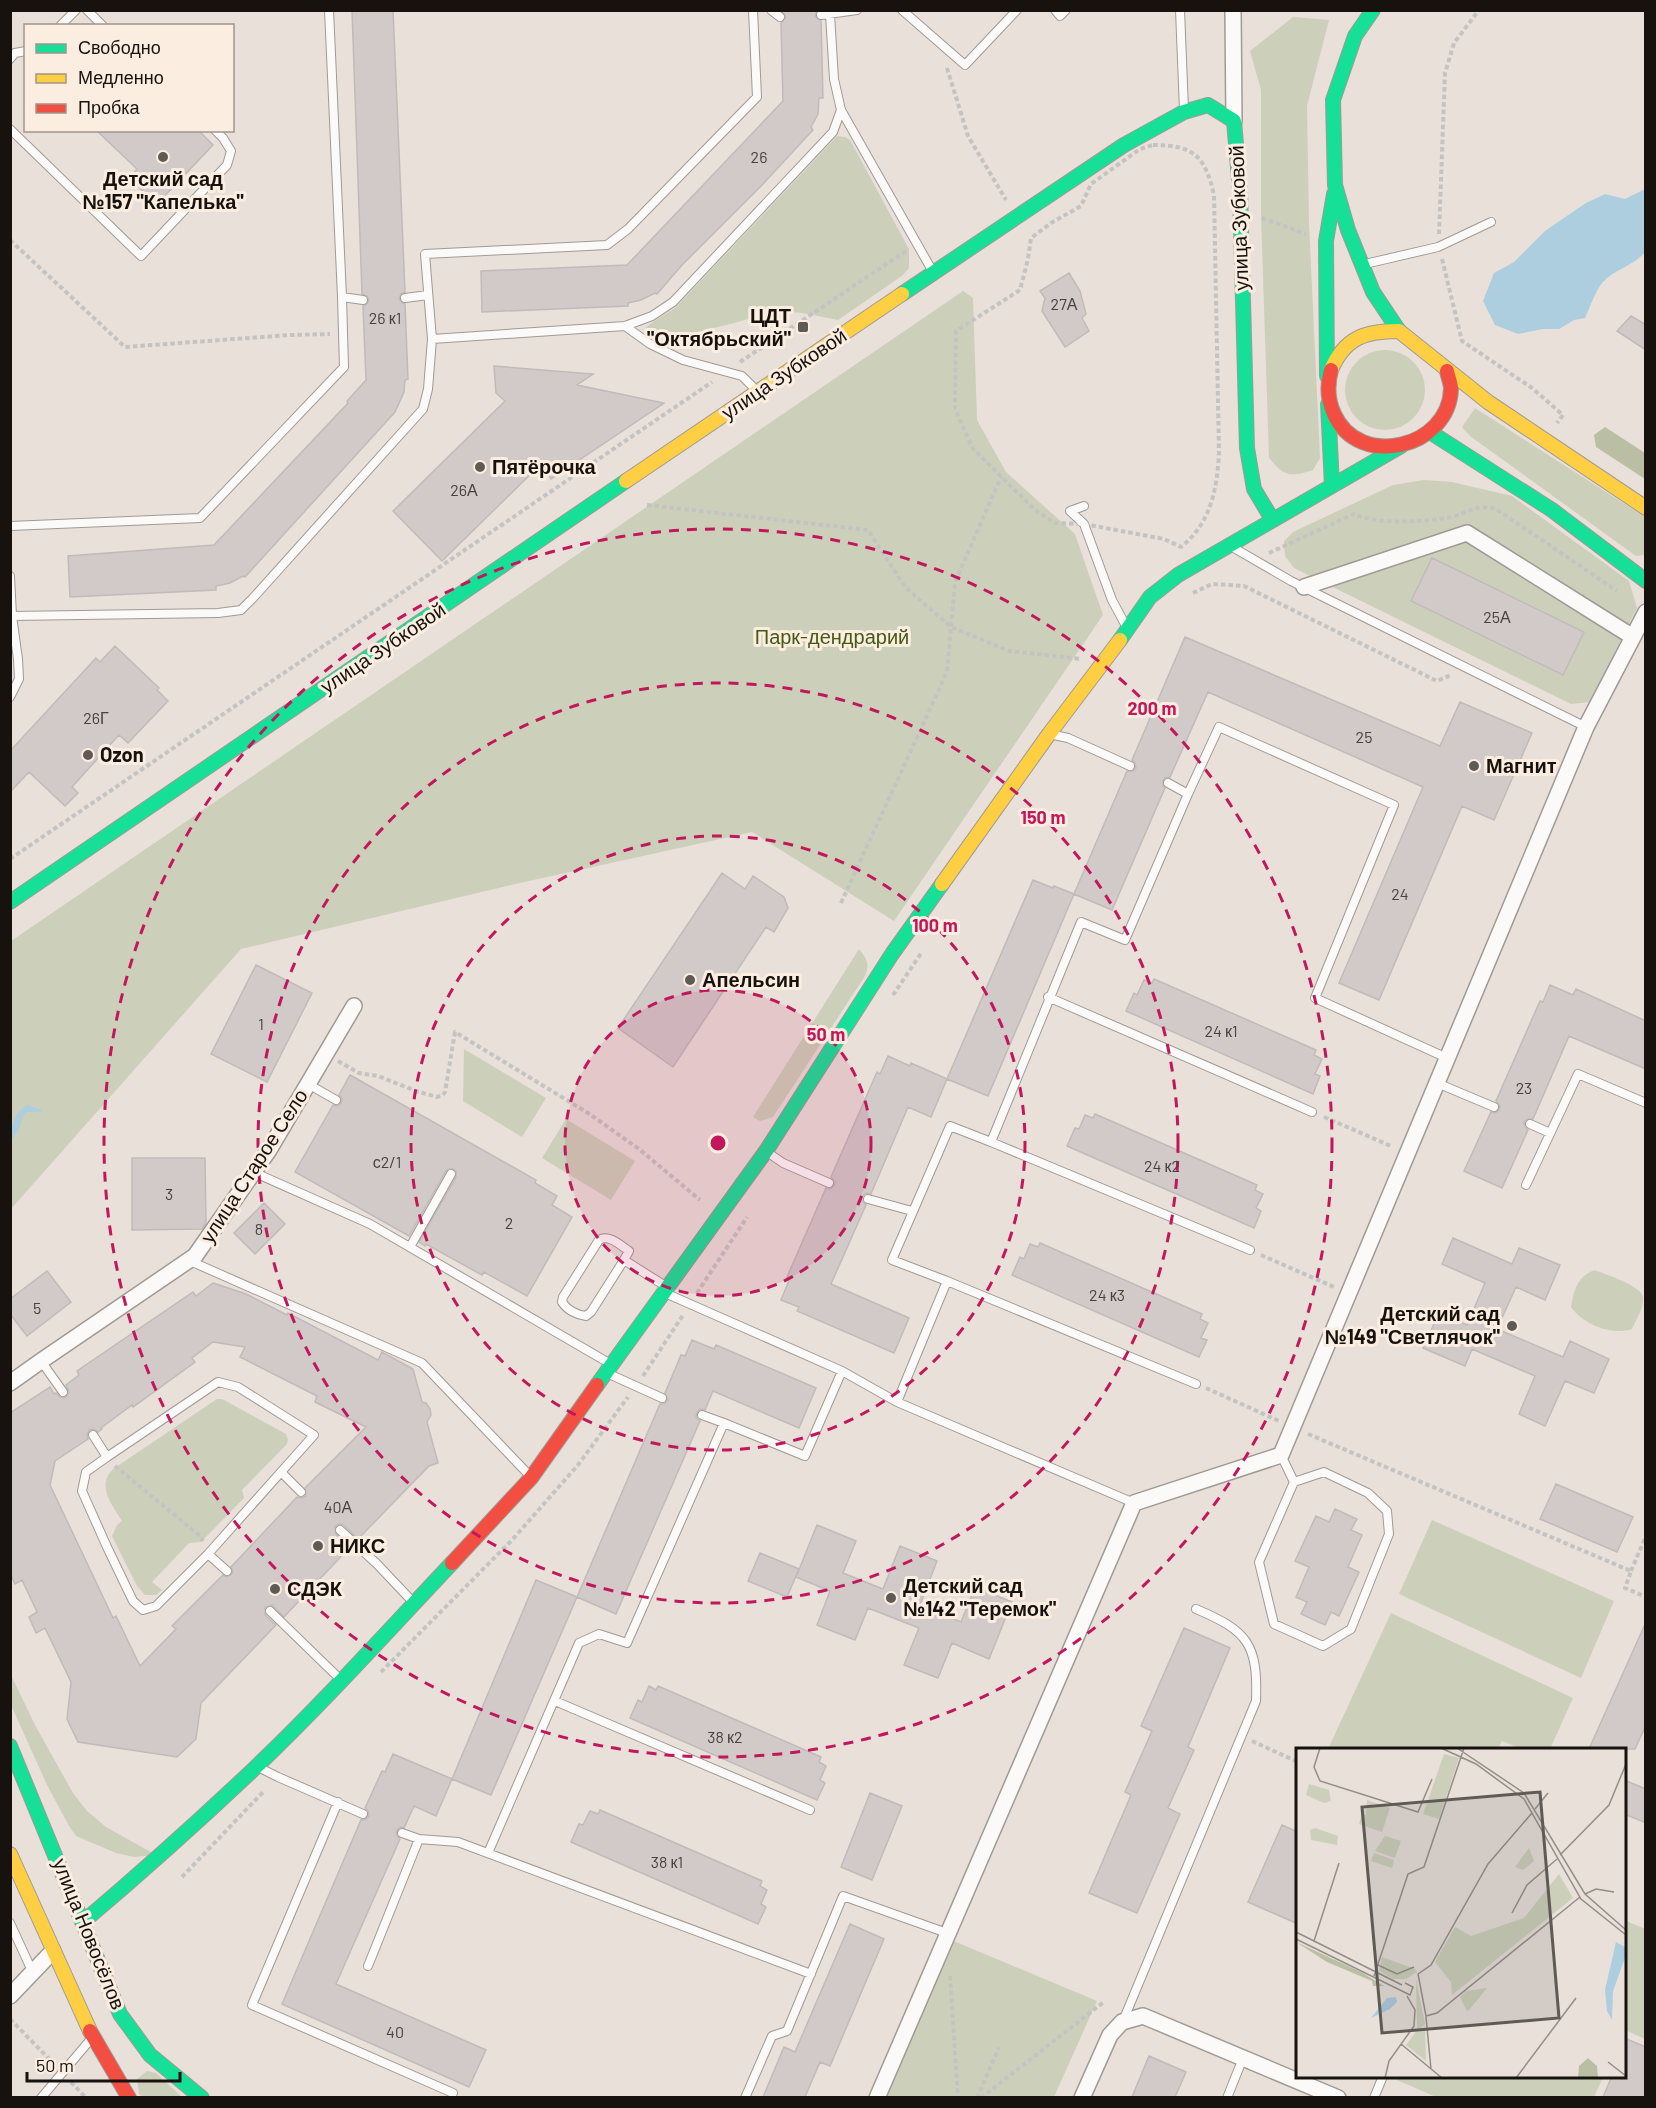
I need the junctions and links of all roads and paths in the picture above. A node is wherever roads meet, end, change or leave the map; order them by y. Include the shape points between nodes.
1 (76, 10) edge
2 (87, 10) edge
3 (329, 10) edge
4 (753, 10) edge
5 (771, 10) edge
6 (857, 10) edge
7 (902, 10) edge
8 (1017, 10) edge
9 (1055, 10) edge
10 (1066, 10) edge
11 (1180, 10) edge
12 (1233, 10) edge
13 (1373, 10) edge
14 (830, 14) junction
15 (821, 15) dead end
16 (780, 17) dead end
17 (62, 24) edge
18 (102, 24) edge
19 (946, 48) junction
20 (841, 110) junction
21 (1184, 112) junction
22 (1234, 121) junction
23 (10, 129) edge
24 (217, 132) edge
25 (1335, 185) junction
26 (1240, 211) junction
27 (1016, 219) junction
28 (1491, 222) dead end
29 (1031, 238) junction
30 (10, 240) edge
31 (1326, 241) junction
32 (917, 244) junction
33 (1362, 264) junction
34 (933, 273) junction
35 (428, 296) junction
36 (342, 297) junction
37 (405, 298) dead end
38 (363, 300) dead end
39 (625, 326) junction
40 (1400, 331) junction
41 (343, 334) junction
42 (432, 339) junction
43 (1447, 371) junction
44 (726, 372) junction
45 (1327, 378) junction
46 (757, 391) junction
47 (1328, 403) junction
48 (1563, 415) dead end
49 (1430, 432) junction
50 (1545, 440) junction
51 (1401, 446) junction
52 (1001, 477) junction
53 (1332, 486) junction
54 (1512, 486) junction
55 (647, 505) dead end
56 (1084, 506) dead end
57 (1646, 508) edge
58 (1496, 509) dead end
59 (1272, 519) junction
60 (1084, 524) junction
61 (10, 526) edge
62 (1229, 546) junction
63 (10, 576) edge
64 (1646, 580) edge
65 (1304, 587) junction
66 (1186, 597) dead end
67 (1646, 612) edge
68 (12, 616) junction
69 (951, 627) junction
70 (1128, 630) junction
71 (1633, 637) junction
72 (1104, 661) junction
73 (1468, 668) junction
74 (10, 697) edge
75 (1586, 727) junction
76 (1049, 734) junction
77 (1130, 766) dead end
78 (1168, 783) dead end
79 (1188, 794) junction
80 (10, 860) edge
81 (10, 902) edge
82 (841, 903) dead end
83 (926, 946) dead end
84 (1048, 998) junction
85 (888, 1003) dead end
86 (354, 1006) dead end
87 (325, 1054) junction
88 (1447, 1058) junction
89 (1437, 1083) junction
90 (308, 1084) junction
91 (336, 1100) dead end
92 (1646, 1103) edge
93 (1494, 1107) dead end
94 (1312, 1112) joint
95 (1530, 1124) dead end
96 (1550, 1132) junction
97 (991, 1142) junction
98 (766, 1151) junction
99 (1407, 1153) junction
100 (253, 1172) junction
101 (451, 1174) dead end
102 (829, 1183) dead end
103 (1526, 1185) dead end
104 (868, 1199) dead end
105 (700, 1200) dead end
106 (752, 1210) dead end
107 (912, 1211) junction
108 (410, 1247) junction
109 (1250, 1250) joint
110 (188, 1260) junction
111 (624, 1260) junction
112 (947, 1281) junction
113 (666, 1290) junction
114 (1349, 1293) junction
115 (689, 1305) junction
116 (41, 1361) junction
117 (611, 1370) junction
118 (842, 1371) junction
119 (10, 1383) edge
120 (1196, 1384) joint
121 (636, 1386) junction
122 (63, 1392) dead end
123 (662, 1398) dead end
124 (897, 1402) junction
125 (702, 1415) dead end
126 (724, 1424) junction
127 (1293, 1427) junction
128 (93, 1436) dead end
129 (1281, 1455) junction
130 (107, 1457) junction
131 (282, 1473) junction
132 (531, 1478) junction
133 (1294, 1482) junction
134 (301, 1492) dead end
135 (1134, 1503) junction
136 (340, 1530) dead end
137 (1646, 1536) edge
138 (208, 1554) junction
139 (228, 1571) dead end
140 (1631, 1571) junction
141 (1646, 1597) edge
142 (413, 1602) junction
143 (1196, 1609) dead end
144 (270, 1611) dead end
145 (378, 1675) dead end
146 (342, 1680) junction
147 (555, 1701) junction
148 (1243, 1737) junction
149 (10, 1746) edge
150 (1296, 1761) edge
151 (257, 1766) junction
152 (278, 1777) junction
153 (338, 1802) junction
154 (810, 1810) dead end
155 (363, 1814) dead end
156 (402, 1833) dead end
157 (419, 1839) junction
158 (488, 1853) junction
159 (10, 1854) edge
160 (182, 1877) dead end
161 (83, 1922) junction
162 (10, 1923) edge
163 (947, 1933) junction
164 (53, 1951) junction
165 (368, 1966) dead end
166 (950, 1969) dead end
167 (33, 1973) junction
168 (811, 1974) junction
169 (10, 1996) edge
170 (1105, 2001) dead end
171 (10, 2019) edge
172 (1122, 2022) junction
173 (93, 2036) junction
174 (999, 2047) dead end
175 (1243, 2058) junction
176 (62, 2073) junction
177 (1382, 2078) edge
178 (41, 2097) edge
179 (86, 2097) edge
180 (129, 2097) edge
181 (202, 2097) edge
182 (451, 2097) edge
183 (745, 2097) edge
184 (877, 2097) edge
185 (958, 2097) edge
186 (979, 2097) edge
187 (1082, 2097) edge
188 (1227, 2097) edge
189 (1338, 2097) edge
190 (1374, 2097) edge

1 - 17 lane
2 - 18 lane
3 - 36 lane
4 - 35 lane via 757,96 628,229 608,245 425,254
5 - 16 lane
6 - 14 lane
7 - 19 lane
8 - 19 lane via 965,65
9 - 10 lane via 1060,16
11 - 21 lane
12 - 22 street
13 - 25 street via 1354,36 1334,100
14 - 15 lane
14 - 20 lane via 834,79
19 - 27 path via 943,55 968,136
20 - 32 lane
20 - 39 lane via 833,132 673,302 652,316
21 - 22 street, улица Зубковой via 1208,105
21 - 27 street, улица Зубковой via 1124,145
22 - 26 street, улица Зубковой
23 - 24 lane via 141,256 227,165 231,151
25 - 31 street
25 - 33 street
26 - 31 path
26 - 59 street, улица Зубковой via 1247,448 1254,489
27 - 29 path
27 - 34 street, улица Зубковой
28 - 33 lane via 1438,247
29 - 52 path via 1020,290 957,331 955,409 973,449
29 - 60 path via 1081,206 1091,184 1140,149 1171,145 1188,150 1209,172 1214,195 1219,453 1210,509 1181,547 1164,539
30 - 41 path via 125,347
31 - 45 street
32 - 34 lane
32 - 44 path
33 - 40 street via 1373,292
34 - 46 street, улица Зубковой
35 - 37 lane
35 - 42 lane
36 - 38 lane
36 - 41 lane
39 - 42 lane
39 - 44 lane via 683,360
40 - 43 street
40 - 45 street via 1361,334 1339,354
41 - 61 lane via 344,367 200,518
42 - 68 lane via 423,409 241,610
43 - 49 street via 1451,388 1449,406
43 - 50 street
44 - 46 lane via 742,376
44 - 80 path
45 - 47 street
46 - 81 street, улица Зубковой
47 - 51 street via 1341,429 1351,438 1368,445
47 - 53 street
48 - 50 path
49 - 51 street
49 - 54 street
50 - 57 street
51 - 53 street
52 - 60 path via 1035,510 1055,523
52 - 69 path via 955,582
53 - 59 street
54 - 58 path
54 - 64 street via 1552,510
55 - 69 path via 868,530 905,586
56 - 60 lane via 1070,511
59 - 62 street
60 - 70 lane
62 - 65 lane
62 - 70 street via 1178,575 1150,597
63 - 68 lane
65 - 71 street via 1467,533
65 - 73 lane
66 - 73 path via 1212,584 1244,586 1437,681
67 - 71 street
68 - 74 lane via 19,679
69 - 72 path via 1010,651
69 - 82 path via 947,672
70 - 72 street
71 - 75 street
72 - 76 street
73 - 75 lane
75 - 88 street
76 - 77 lane via 1068,738
76 - 98 street via 892,954
78 - 79 lane
79 - 84 lane via 1125,940 1081,922
79 - 88 lane via 1219,727 1394,805 1315,998
83 - 85 path
84 - 94 lane
84 - 97 lane
86 - 87 street, улица Старое Село
87 - 90 street, улица Старое Село
87 - 105 path via 359,1073 437,1097 445,1092 454,1032 588,1113
88 - 89 street
89 - 93 lane
89 - 99 street
90 - 91 lane
90 - 100 street, улица Старое Село
92 - 96 lane via 1578,1074
94 - 99 path
95 - 96 lane
96 - 103 lane
97 - 107 lane via 950,1126
97 - 109 lane
98 - 102 lane
98 - 113 street
99 - 114 street
100 - 108 lane via 370,1224
100 - 110 street, улица Старое Село via 195,1256
101 - 108 lane
104 - 107 lane
106 - 115 path
107 - 112 lane via 892,1260
108 - 117 lane
109 - 114 path
110 - 116 street, улица Старое Село
110 - 132 lane via 422,1364
111 - 111 lane via 586,1316 562,1302 603,1237 629,1251
111 - 113 lane
112 - 120 lane
112 - 124 lane
113 - 115 lane
113 - 117 street
114 - 127 street
115 - 118 lane
115 - 121 path
116 - 119 street, улица Старое Село
116 - 122 lane
117 - 121 lane
117 - 132 street
118 - 124 lane
118 - 126 lane via 805,1456
120 - 127 path
121 - 123 lane
121 - 145 path via 578,1465 513,1539
124 - 135 lane
125 - 126 lane
126 - 147 lane via 627,1643 599,1634 579,1643
127 - 129 street
127 - 140 path
128 - 130 lane
129 - 133 lane
129 - 135 street
130 - 131 lane via 218,1382 238,1388 314,1435
130 - 138 path via 200,1536
130 - 138 lane via 86,1472 82,1491 107,1548 143,1610 156,1606
131 - 134 lane
131 - 138 lane
132 - 142 street
133 - 133 lane via 1259,1562 1274,1623 1323,1646 1351,1629 1389,1534 1387,1511 1368,1493 1324,1472
135 - 163 street
136 - 142 lane
137 - 140 path
138 - 139 lane
140 - 141 path via 1624,1588
142 - 146 street
143 - 148 lane via 1242,1634 1253,1654 1256,1701
144 - 146 lane
146 - 151 street
147 - 154 lane
147 - 158 lane
148 - 150 path
148 - 172 lane
149 - 161 street, улица Новосёлов
151 - 152 lane
151 - 161 street
152 - 153 lane
152 - 160 path
153 - 155 lane
153 - 182 lane via 252,2005 453,2093
156 - 157 lane
157 - 158 lane via 458,1842
157 - 165 lane
158 - 168 lane
159 - 164 street, улица Новосёлов
161 - 181 street, улица Новосёлов via 120,2014 150,2055
162 - 167 lane
163 - 168 lane via 843,1896
163 - 184 street
164 - 167 street
164 - 173 street, улица Новосёлов
166 - 185 path
167 - 169 street
168 - 183 lane via 787,2031 772,2036
170 - 186 path
171 - 176 path
172 - 175 street via 1143,2016
172 - 187 street via 1110,2036
173 - 176 lane
173 - 180 street, улица Новосёлов
174 - 186 path
175 - 188 lane
175 - 189 street
176 - 178 lane
176 - 179 path
177 - 190 lane

